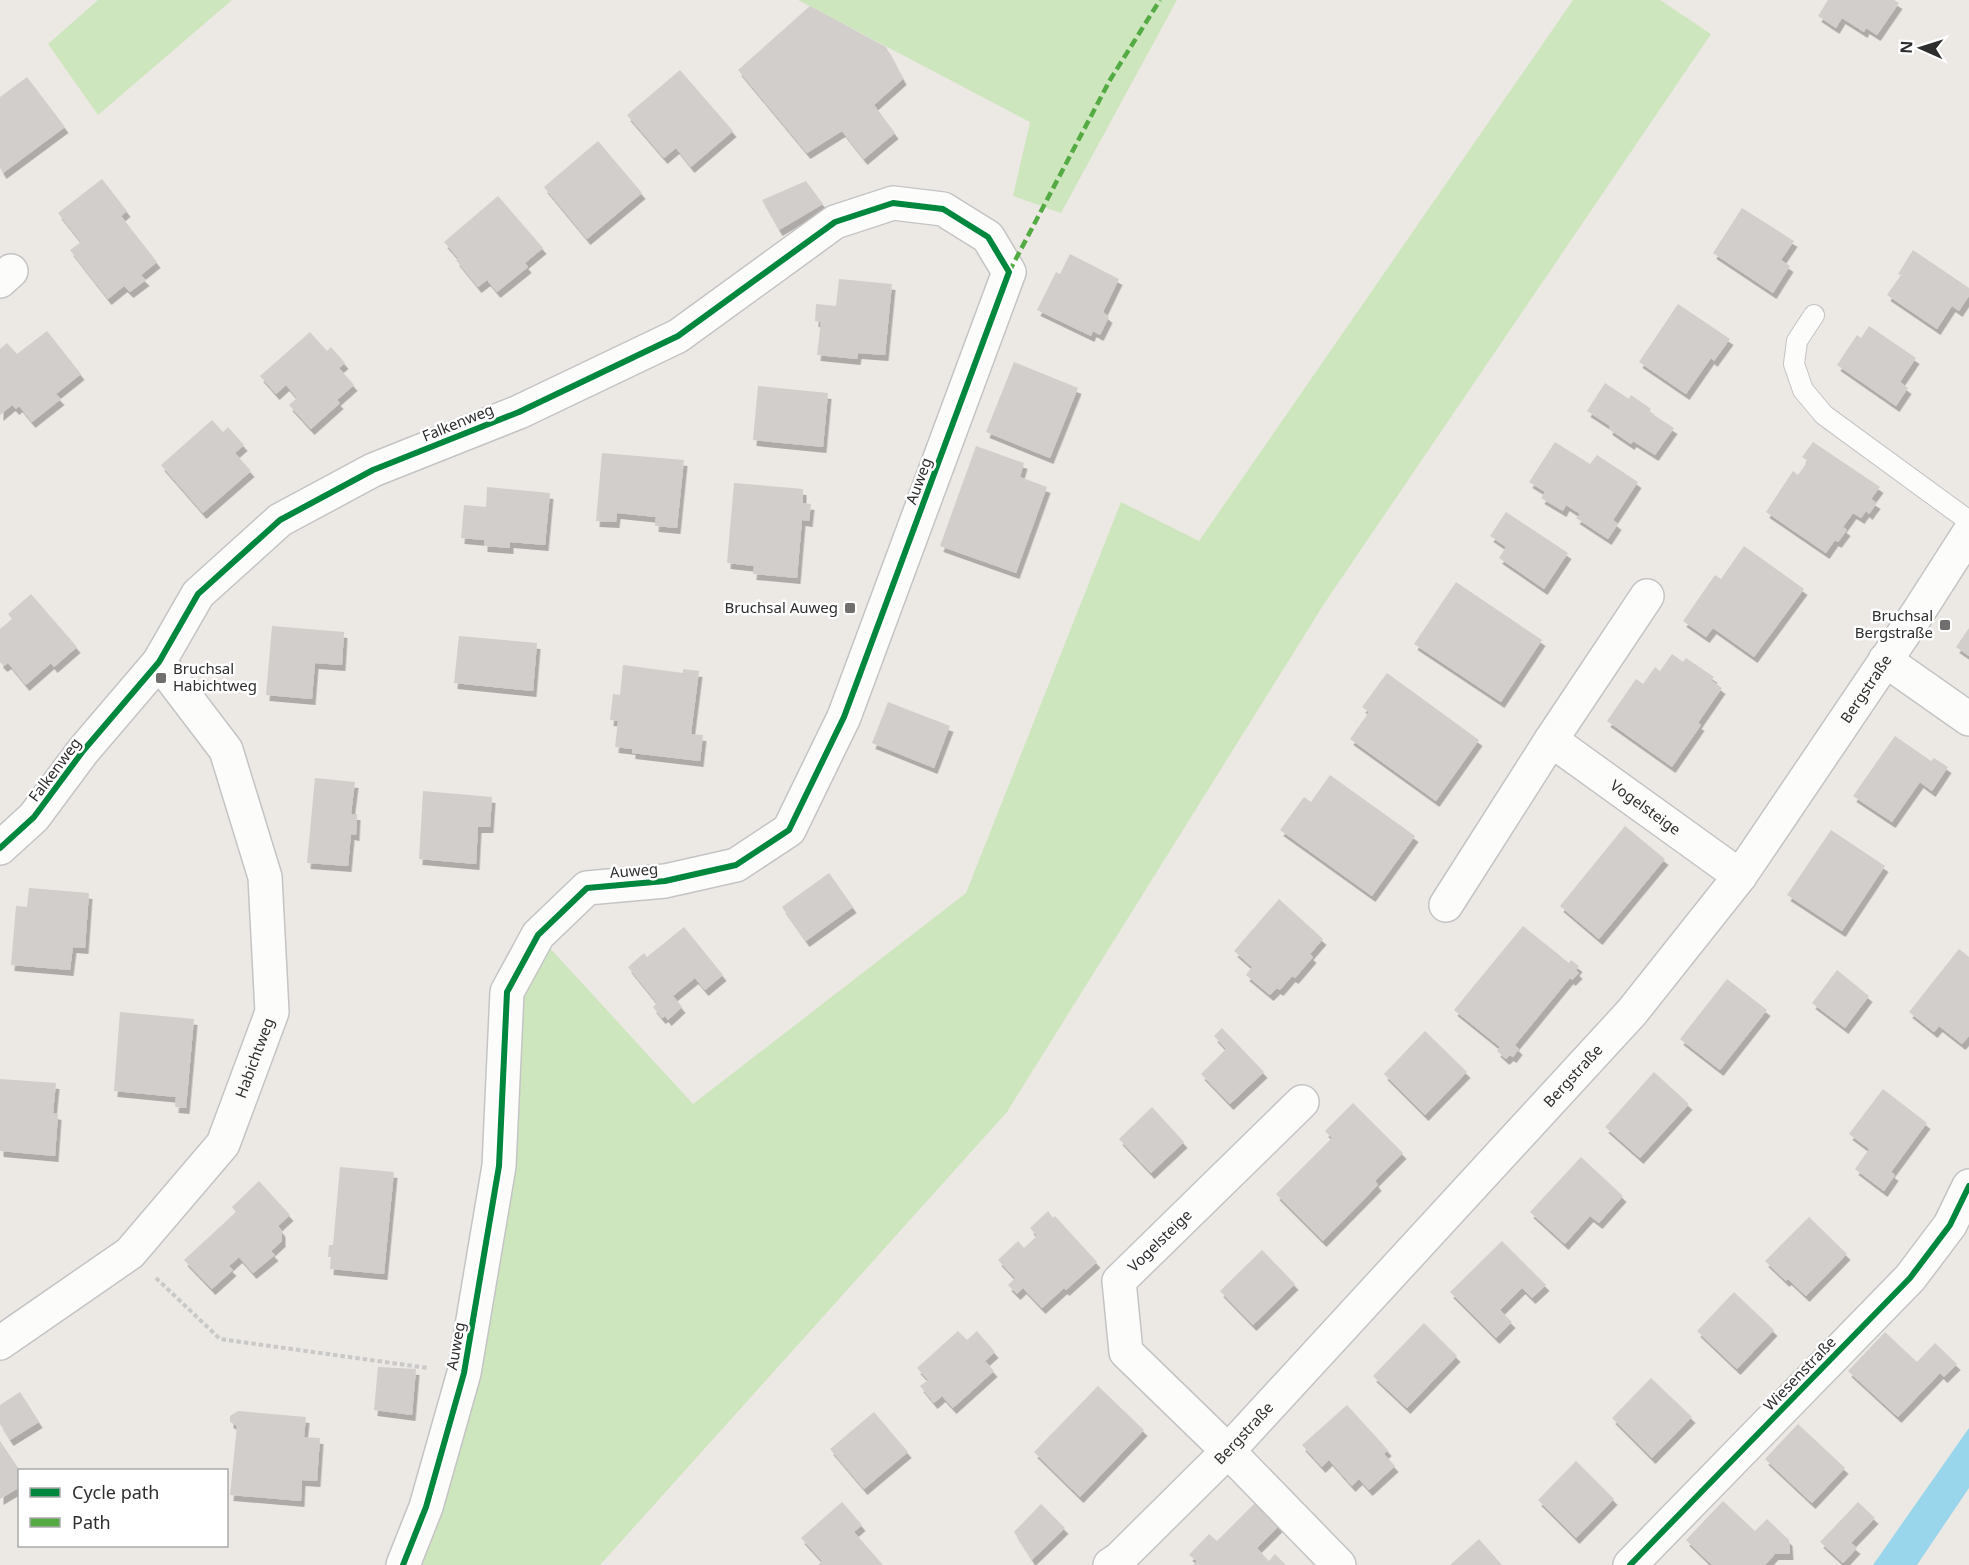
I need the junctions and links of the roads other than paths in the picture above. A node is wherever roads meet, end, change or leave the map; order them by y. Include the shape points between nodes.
1 (1009, 272) joint
2 (1814, 315) dead end
3 (1969, 521) edge
4 (1969, 533) edge
5 (1647, 596) dead end
6 (1885, 660) junction
7 (159, 662) junction
8 (1969, 719) edge
9 (1551, 740) junction
10 (0, 848) edge
11 (1740, 876) junction
12 (1446, 904) dead end
13 (1302, 1102) dead end
14 (1969, 1186) edge
15 (0, 1343) edge
16 (1228, 1451) junction
17 (403, 1565) edge
18 (1110, 1565) edge
19 (1339, 1565) edge
20 (1630, 1565) edge

1 - 7 street, Falkenweg via 988,237 943,209 893,203 835,222 678,336 519,412 373,470 280,520 198,594
1 - 17 street, Auweg via 844,717 789,830 736,865 665,881 586,888 537,935 507,993 499,1167 464,1372 426,1507
2 - 3 lane via 1797,340 1794,364 1803,390 1824,415
4 - 6 street, Bergstraße
5 - 9 street
6 - 8 street
6 - 11 street, Bergstraße
7 - 10 street, Falkenweg via 83,751 34,817
7 - 15 street, Habichtweg via 226,750 265,877 272,1012 223,1144 130,1253
9 - 11 street, Vogelsteige
9 - 12 street
11 - 16 street, Bergstraße via 1632,1012
13 - 16 street, Vogelsteige via 1119,1281 1126,1352
14 - 20 street, Wiesenstraße via 1950,1225 1910,1278
16 - 18 street, Bergstraße
16 - 19 street

